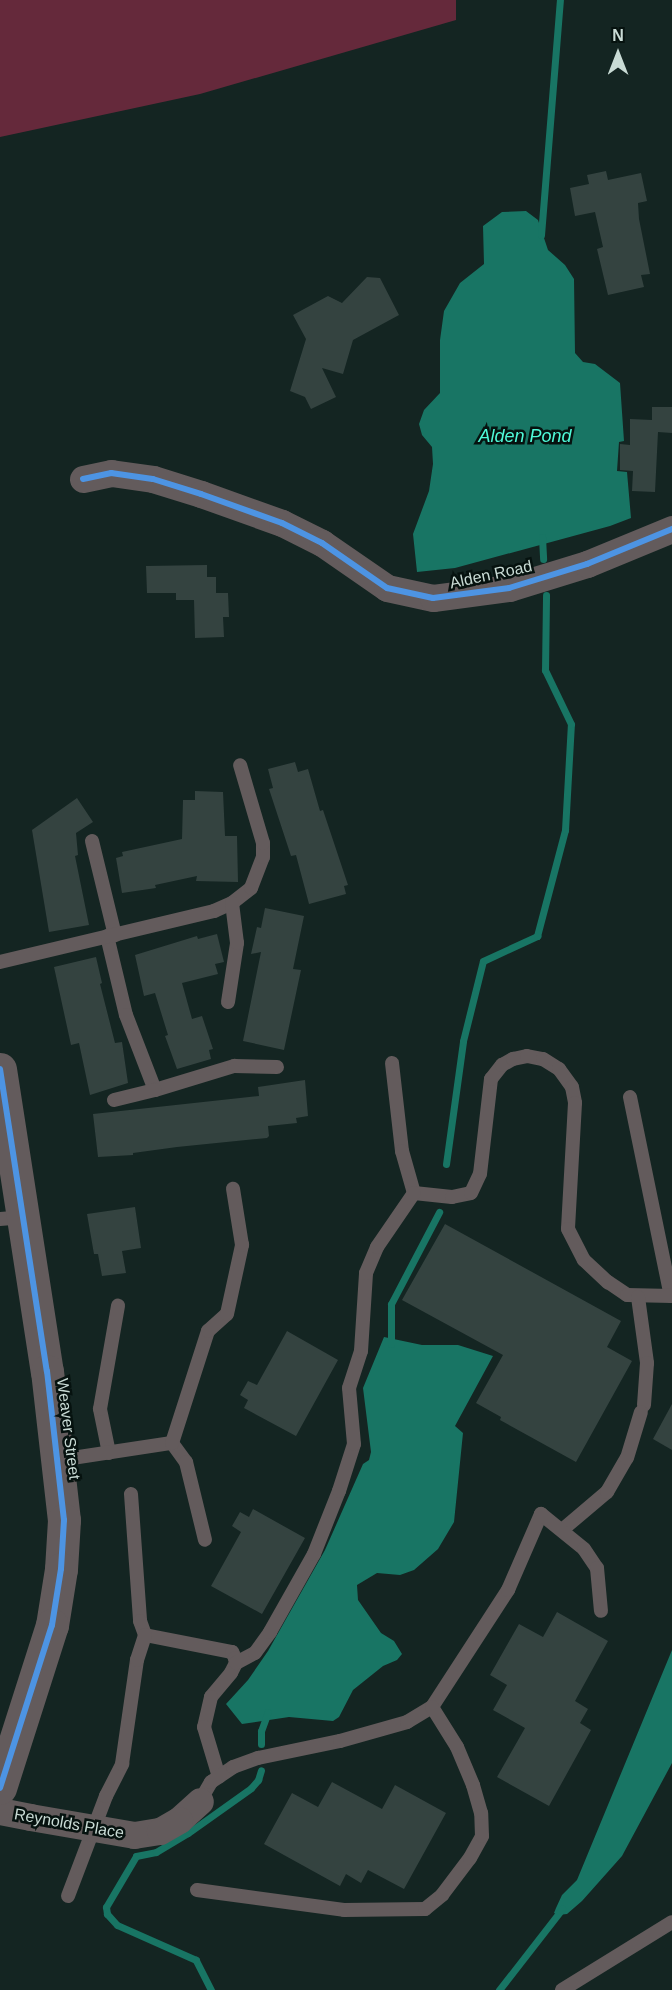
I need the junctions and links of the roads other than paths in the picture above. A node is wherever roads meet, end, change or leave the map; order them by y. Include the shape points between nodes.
1 (83, 479) dead end
2 (672, 530) edge
3 (240, 765) dead end
4 (92, 841) dead end
5 (232, 903) junction
6 (111, 936) junction
7 (0, 962) edge
8 (228, 1002) dead end
9 (392, 1063) dead end
10 (277, 1067) dead end
11 (0, 1069) edge
12 (155, 1090) junction
13 (630, 1097) dead end
14 (114, 1101) dead end
15 (233, 1188) dead end
16 (414, 1193) junction
17 (12, 1218) edge
18 (632, 1296) junction
19 (671, 1296) edge
20 (118, 1306) dead end
21 (172, 1443) junction
22 (109, 1453) junction
23 (59, 1460) junction
24 (131, 1494) dead end
25 (562, 1530) junction
26 (205, 1540) dead end
27 (601, 1611) dead end
28 (145, 1635) junction
29 (236, 1663) junction
30 (432, 1707) junction
31 (219, 1777) junction
32 (0, 1788) edge
33 (200, 1802) joint
34 (0, 1811) edge
35 (197, 1890) dead end
36 (68, 1896) dead end
37 (672, 1922) edge
38 (562, 1990) edge

1 - 2 street, Alden Road via 111,473 153,479 201,494 282,523 322,543 387,588 433,598 509,588 588,564
3 - 5 lane via 263,843 263,857 251,888
4 - 6 lane
5 - 6 lane
5 - 8 lane via 237,943
6 - 7 lane
6 - 12 lane via 126,1015
9 - 16 lane via 402,1151
10 - 12 lane via 234,1066
11 - 17 street, Weaver Street
12 - 14 lane
13 - 19 lane
15 - 21 lane via 242,1245 226,1314 208,1331
16 - 18 lane via 452,1197 471,1193 480,1174 491,1079 513,1059 543,1059 559,1069 572,1087 575,1103 568,1229 584,1260
16 - 29 lane via 377,1247 366,1273 361,1352 349,1388 354,1444 339,1491 314,1554 270,1632 255,1653
17 - 23 street, Weaver Street
18 - 19 lane
18 - 25 lane via 647,1363 642,1409 627,1458 606,1492
20 - 22 lane via 100,1409
21 - 22 lane
21 - 26 lane via 186,1462
22 - 23 lane
23 - 32 street, Weaver Street via 64,1520 52,1625
24 - 28 lane via 140,1621
25 - 27 lane via 584,1549 597,1568
25 - 30 lane via 542,1514 508,1590
28 - 29 lane via 232,1652
28 - 36 lane via 137,1660 122,1764
29 - 31 lane via 211,1697 204,1727
30 - 31 lane via 407,1722 340,1742 258,1758
30 - 35 lane via 457,1747 473,1785 482,1836 442,1895 426,1909 344,1910
31 - 33 lane via 211,1782
33 - 34 street, Reynolds Place, bridge via 160,1831 134,1835
37 - 38 lane

